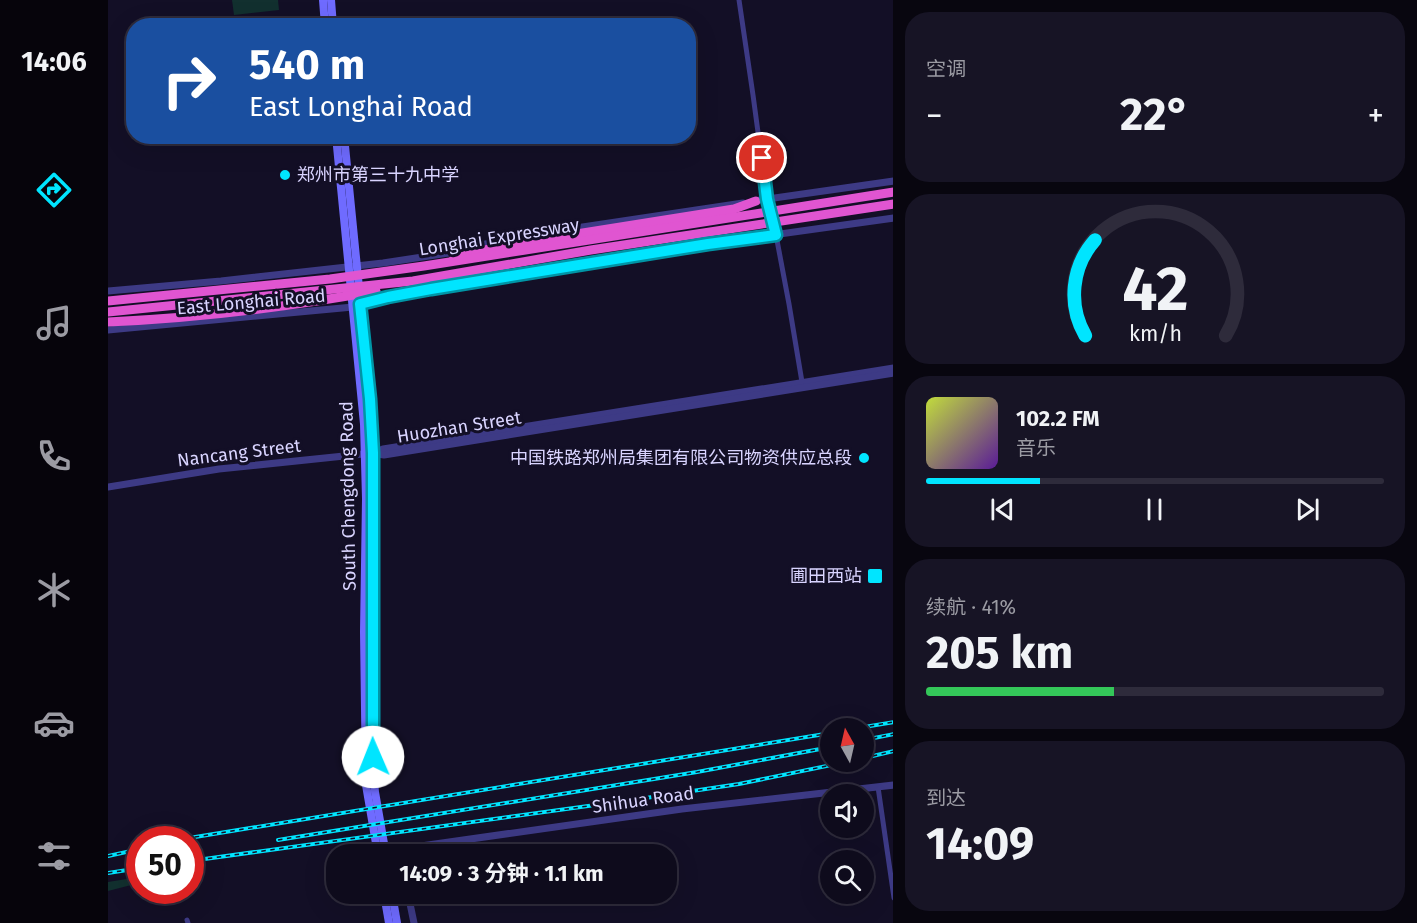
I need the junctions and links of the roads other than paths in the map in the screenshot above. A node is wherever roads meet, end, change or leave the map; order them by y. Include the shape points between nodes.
1 (323, 0) edge
2 (331, 0) edge
3 (741, 0) edge
4 (324, 18) edge
5 (332, 18) edge
6 (337, 144) edge
7 (345, 144) edge
8 (893, 181) edge
9 (893, 192) edge
10 (767, 199) junction
11 (756, 201) junction
12 (893, 204) edge
13 (893, 218) edge
14 (776, 235) junction
15 (447, 263) junction
16 (353, 267) junction
17 (456, 273) junction
18 (108, 291) edge
19 (108, 301) edge
20 (357, 306) junction
21 (108, 312) edge
22 (108, 322) edge
23 (108, 330) edge
24 (893, 368) edge
25 (893, 373) edge
26 (802, 382) junction
27 (369, 453) junction
28 (108, 487) edge
29 (893, 785) edge
30 (878, 787) junction
31 (376, 844) edge
32 (384, 844) edge
33 (435, 844) edge
34 (893, 890) edge
35 (386, 904) edge
36 (394, 904) edge
37 (410, 904) edge
38 (389, 923) edge
39 (397, 923) edge
40 (414, 923) edge

1 - 4 main road
2 - 5 main road
3 - 10 street
6 - 16 main road, South Chengdong Road
7 - 16 main road, South Chengdong Road
8 - 10 street, East Longhai Road
9 - 15 highway, Longhai Expressway, bridge
10 - 11 street, East Longhai Road
10 - 14 street
11 - 15 highway, bridge via 734,209 507,245
11 - 16 street, East Longhai Road via 509,238 455,252
12 - 17 highway, Longhai Expressway, bridge
13 - 14 street, East Longhai Road
14 - 20 street, East Longhai Road via 431,289
14 - 26 street
15 - 19 highway, Longhai Expressway, bridge
16 - 18 street, East Longhai Road
16 - 20 main road, South Chengdong Road
17 - 21 highway, Longhai Expressway, bridge via 413,281
17 - 22 highway, bridge via 328,300 159,320
20 - 23 street, East Longhai Road
20 - 27 main road, South Chengdong Road via 370,399
24 - 26 street, Huozhan Street
25 - 27 street, Huozhan Street via 384,455
26 - 27 street, Huozhan Street
27 - 28 street, Nancang Street via 229,468
27 - 31 main road, South Chengdong Road via 364,632 366,777
27 - 32 main road, South Chengdong Road via 374,784
29 - 30 street, Shihua Road
30 - 33 street, Shihua Road via 682,809
30 - 34 street
35 - 38 main road
36 - 39 main road
37 - 40 street

